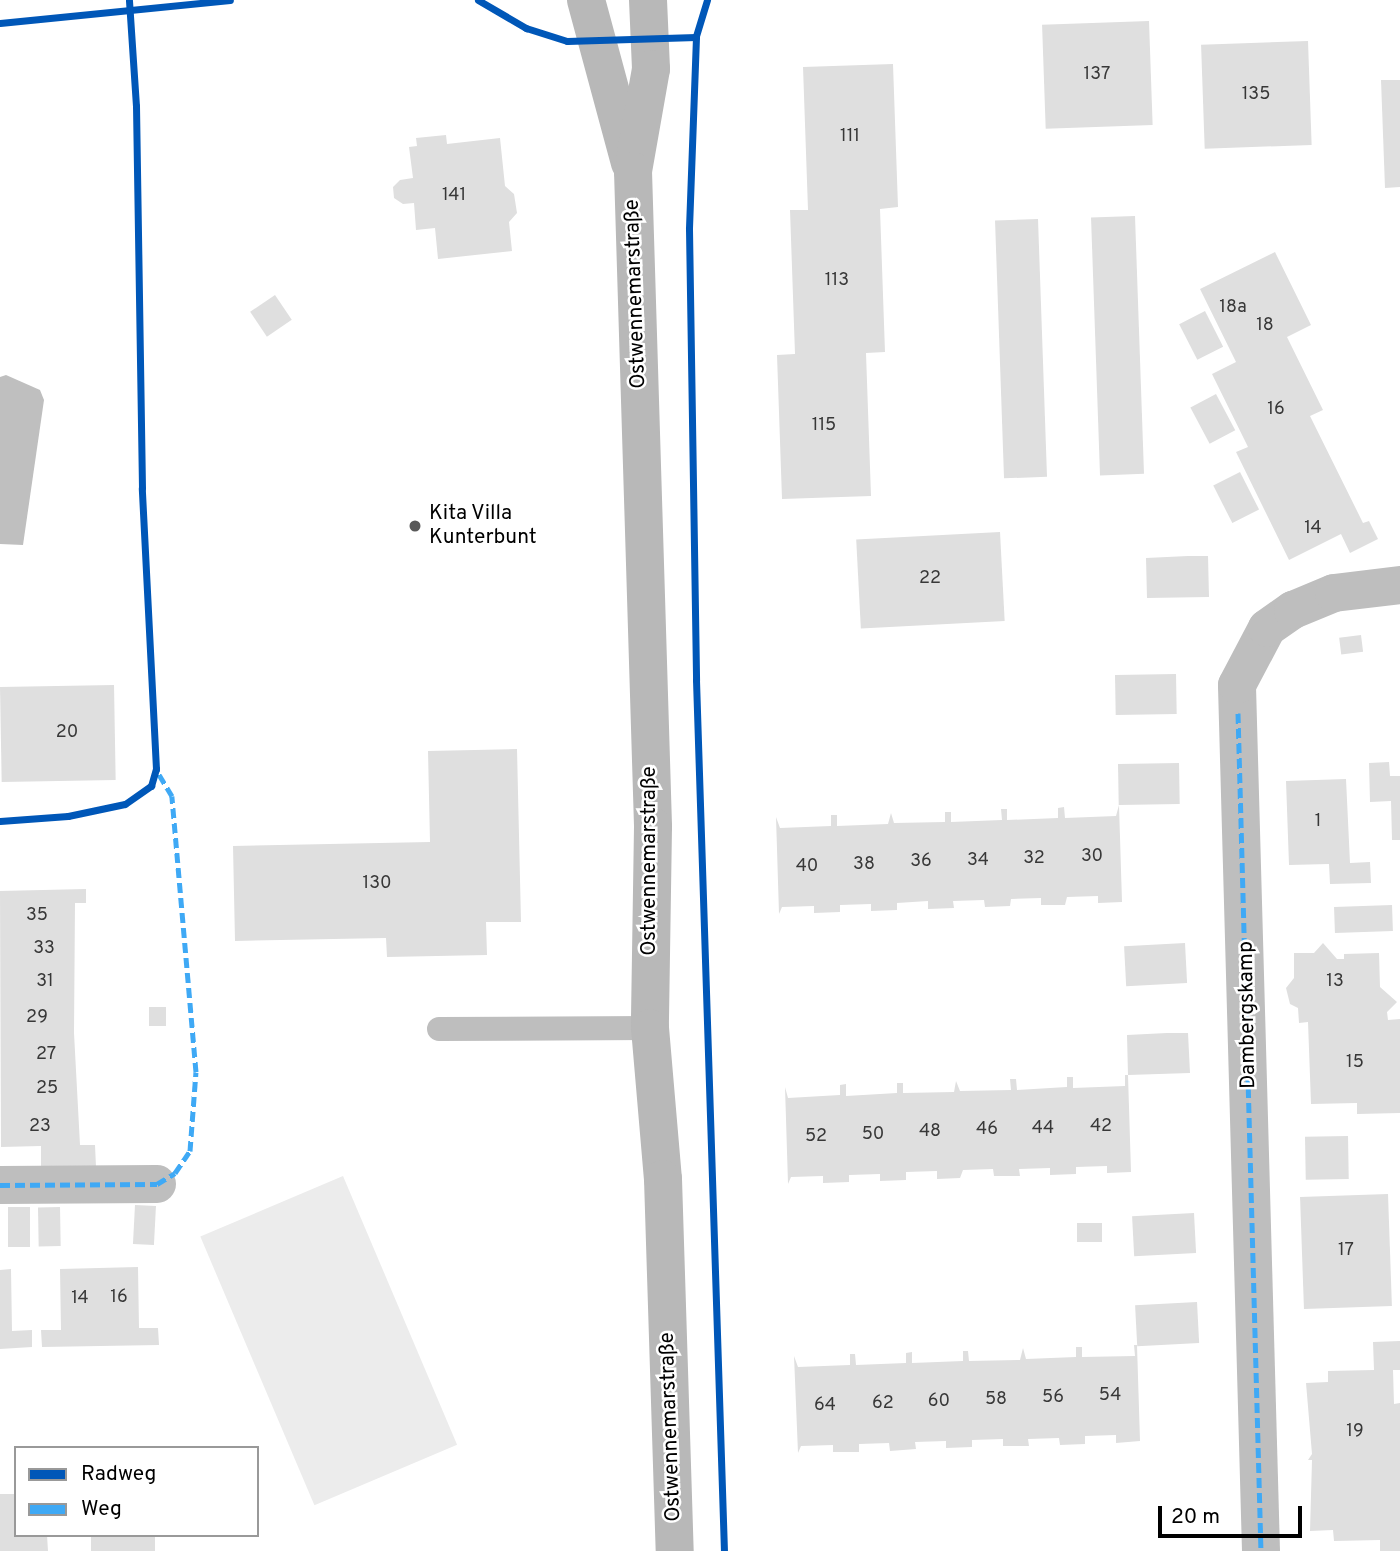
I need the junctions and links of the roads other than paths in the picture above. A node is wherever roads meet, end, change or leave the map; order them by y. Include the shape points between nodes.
1 (586, 0) edge
2 (648, 0) edge
3 (633, 171) junction
4 (1400, 586) edge
5 (650, 1028) junction
6 (439, 1029) dead end
7 (158, 1184) dead end
8 (0, 1185) edge
9 (675, 1551) edge
10 (1261, 1551) edge

1 - 3 street, Ostwennemarstraße
2 - 3 street, Ostwennemarstraße via 651,69
3 - 5 street, Ostwennemarstraße via 653,827
4 - 10 street, Dambergskamp via 1334,593 1293,610 1267,628 1237,685
5 - 6 lane
5 - 9 street, Ostwennemarstraße via 663,1179
7 - 8 street

